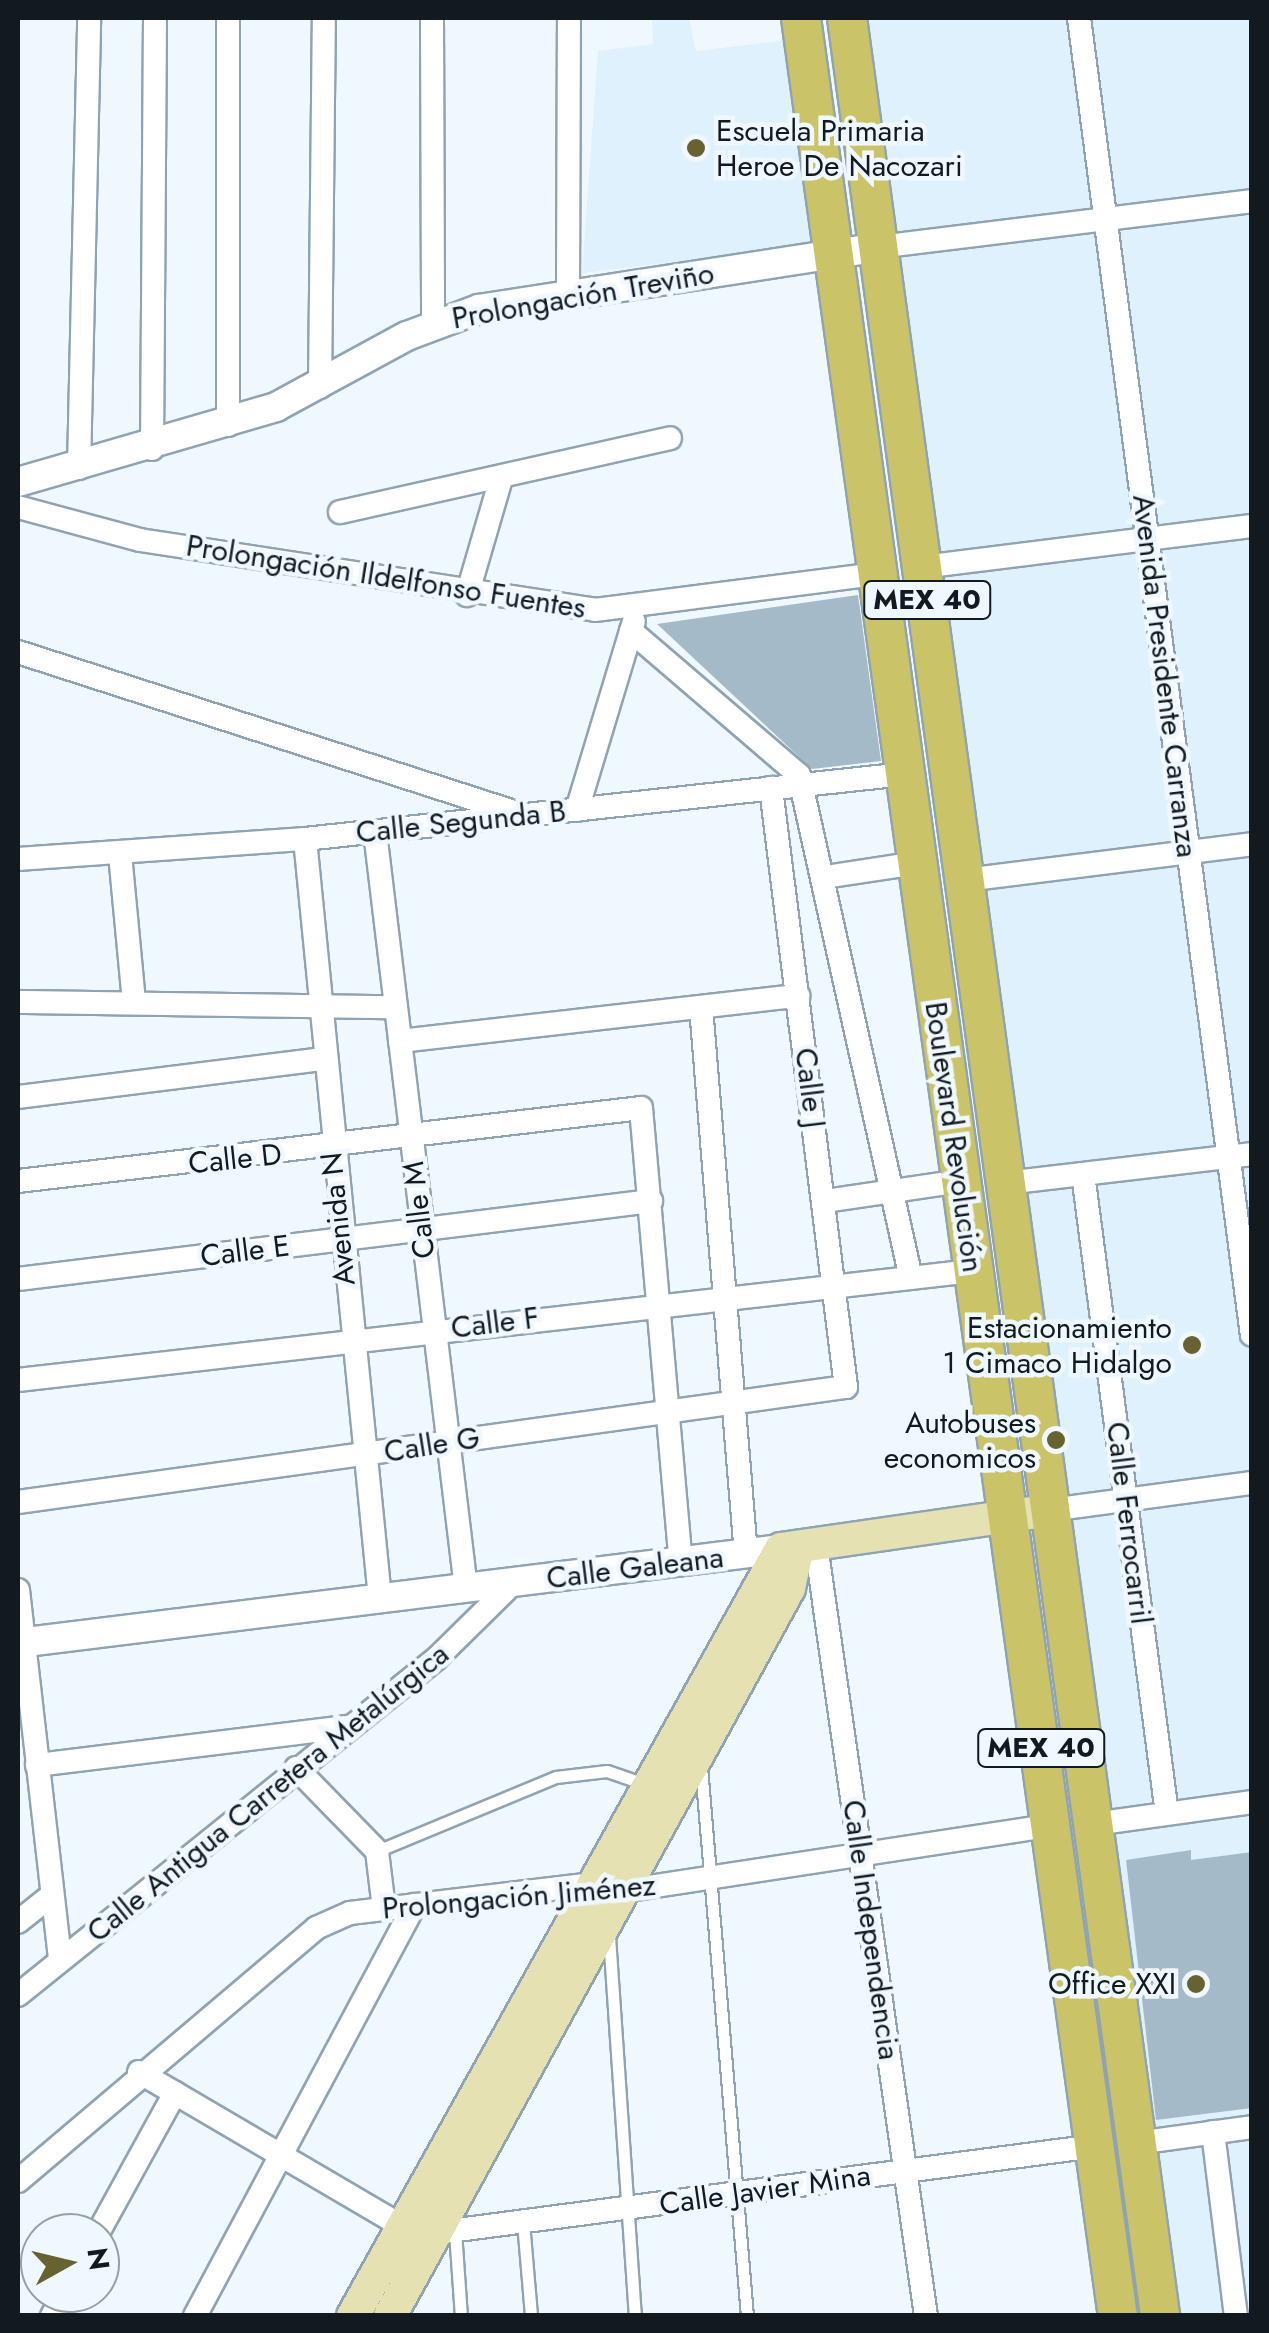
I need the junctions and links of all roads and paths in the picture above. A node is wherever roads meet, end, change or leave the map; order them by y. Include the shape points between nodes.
1 (89, 18) edge
2 (155, 18) edge
3 (228, 18) edge
4 (324, 18) edge
5 (432, 18) edge
6 (568, 18) edge
7 (801, 18) edge
8 (846, 18) edge
9 (1079, 18) edge
10 (1252, 201) edge
11 (1106, 221) junction
12 (878, 247) junction
13 (834, 254) junction
14 (568, 293) junction
15 (433, 323) junction
16 (320, 386) junction
17 (228, 425) junction
18 (670, 438) dead end
19 (152, 449) junction
20 (80, 468) junction
21 (18, 482) edge
22 (500, 482) junction
23 (18, 507) edge
24 (340, 512) dead end
25 (1252, 526) edge
26 (1148, 540) junction
27 (922, 567) junction
28 (877, 574) junction
29 (467, 595) junction
30 (638, 608) junction
31 (631, 631) junction
32 (18, 652) edge
33 (904, 774) junction
34 (800, 785) junction
35 (772, 788) junction
36 (578, 810) junction
37 (527, 815) junction
38 (374, 832) junction
39 (305, 839) junction
40 (1252, 844) edge
41 (1188, 853) junction
42 (120, 854) junction
43 (18, 859) edge
44 (916, 863) junction
45 (824, 877) junction
46 (965, 880) junction
47 (798, 996) junction
48 (18, 1002) edge
49 (134, 1002) junction
50 (319, 1004) junction
51 (396, 1006) junction
52 (701, 1007) junction
53 (400, 1041) junction
54 (323, 1060) junction
55 (18, 1096) edge
56 (410, 1132) junction
57 (331, 1148) junction
58 (1240, 1156) edge
59 (1083, 1174) junction
60 (18, 1180) edge
61 (960, 1181) junction
62 (1006, 1183) junction
63 (892, 1191) junction
64 (824, 1200) junction
65 (651, 1201) junction
66 (420, 1226) junction
67 (338, 1240) junction
68 (972, 1271) junction
69 (912, 1278) junction
70 (18, 1279) edge
71 (836, 1286) junction
72 (724, 1294) junction
73 (661, 1302) junction
74 (435, 1331) junction
75 (1252, 1335) edge
76 (352, 1343) junction
77 (18, 1380) edge
78 (846, 1387) joint
79 (734, 1406) junction
80 (670, 1415) junction
81 (448, 1441) junction
82 (362, 1456) junction
83 (1252, 1483) edge
84 (1126, 1500) junction
85 (18, 1502) edge
86 (1051, 1510) junction
87 (1010, 1516) junction
88 (799, 1547) junction
89 (746, 1554) junction
90 (682, 1562) junction
91 (512, 1584) junction
92 (466, 1588) junction
93 (18, 1590) edge
94 (380, 1598) junction
95 (20, 1642) edge
96 (346, 1727) junction
97 (700, 1750) junction
98 (38, 1765) junction
99 (296, 1768) junction
100 (648, 1786) junction
101 (1252, 1802) edge
102 (1167, 1814) junction
103 (1094, 1824) junction
104 (1052, 1826) junction
105 (377, 1851) junction
106 (860, 1854) junction
107 (709, 1877) junction
108 (52, 1896) junction
109 (608, 1897) junction
110 (414, 1905) junction
111 (384, 1909) junction
112 (18, 1922) edge
113 (60, 1960) junction
114 (18, 1995) edge
115 (139, 2072) junction
116 (175, 2093) junction
117 (1252, 2127) edge
118 (1213, 2132) junction
119 (1137, 2143) junction
120 (1095, 2146) junction
121 (280, 2155) junction
122 (905, 2170) junction
123 (18, 2181) edge
124 (736, 2193) junction
125 (627, 2208) junction
126 (109, 2213) edge
127 (523, 2222) junction
128 (402, 2226) junction
129 (445, 2232) junction
130 (195, 2316) edge
131 (352, 2316) edge
132 (390, 2316) edge
133 (461, 2316) edge
134 (531, 2316) edge
135 (635, 2316) edge
136 (747, 2316) edge
137 (926, 2316) edge
138 (1118, 2316) edge
139 (1160, 2316) edge
140 (1236, 2316) edge

1 - 20 street
2 - 19 street
3 - 17 street
4 - 16 street
5 - 15 street
6 - 14 street
7 - 13 main road, Boulevard Revolución / MEX 40
8 - 12 main road, MEX 40
9 - 11 street, Avenida Presidente Carranza
10 - 11 street
11 - 12 street
11 - 26 street, Avenida Presidente Carranza
12 - 13 street, Prolongación Treviño
12 - 27 main road, MEX 40
13 - 14 street, Prolongación Treviño
13 - 28 main road, Boulevard Revolución / MEX 40
14 - 15 street, Prolongación Treviño
15 - 16 street, Prolongación Treviño
16 - 17 street, Prolongación Treviño
17 - 19 street, Prolongación Treviño
18 - 22 street
19 - 20 street, Prolongación Treviño
20 - 21 street, Prolongación Treviño
22 - 24 street
22 - 29 street
23 - 29 street, Prolongación Ildelfonso Fuentes via 140,540
25 - 26 street
26 - 27 street
26 - 41 street, Avenida Presidente Carranza
27 - 46 main road, MEX 40
28 - 30 street, Prolongación Ildelfonso Fuentes
28 - 33 main road, Boulevard Revolución / MEX 40
29 - 30 street, Prolongación Ildelfonso Fuentes
30 - 31 street
31 - 34 street via 772,748
31 - 36 street
32 - 37 street
33 - 34 street, Calle Segunda B
33 - 44 main road, Boulevard Revolución / MEX 40
34 - 35 street, Calle Segunda B
34 - 45 street
35 - 36 street, Calle Segunda B
35 - 47 street, Calle J
36 - 37 street, Calle Segunda B
37 - 38 street, Calle Segunda B
38 - 39 street, Calle Segunda B
38 - 51 street, Calle M
39 - 42 street, Calle Segunda B
39 - 50 street, Avenida N
40 - 41 street
41 - 46 street
41 - 58 street, Avenida Presidente Carranza
42 - 43 street, Calle Segunda B
42 - 49 street
44 - 45 street
44 - 61 main road, Boulevard Revolución / MEX 40
45 - 63 street
46 - 62 main road, MEX 40
47 - 52 street
47 - 64 street, Calle J
48 - 49 street
49 - 50 street
50 - 51 street
50 - 54 street, Avenida N
51 - 53 street, Calle M
52 - 53 street
52 - 72 street
53 - 56 street, Calle M
54 - 55 street
54 - 57 street, Avenida N
56 - 57 street, Calle D
56 - 65 street, Calle D via 630,1106 644,1113
56 - 66 street, Calle M
57 - 60 street, Calle D
57 - 67 street, Avenida N
58 - 59 street
58 - 75 street, Avenida Presidente Carranza
59 - 62 street
59 - 84 street, Calle Ferrocarril
61 - 63 street
61 - 68 main road, Boulevard Revolución / MEX 40
62 - 86 main road, MEX 40
63 - 64 street
63 - 69 street
64 - 71 street, Calle J
65 - 66 street, Calle E
65 - 73 street
66 - 67 street, Calle E
66 - 74 street, Calle M
67 - 70 street, Calle E
67 - 76 street, Avenida N
68 - 69 street, Calle F
68 - 87 main road, Boulevard Revolución / MEX 40
69 - 71 street, Calle F
71 - 72 street, Calle F
71 - 78 street, Calle J
72 - 73 street, Calle F
72 - 79 street
73 - 74 street, Calle F
73 - 80 street
74 - 76 street, Calle F
74 - 81 street, Calle M
76 - 77 street, Calle F
76 - 82 street, Avenida N
78 - 79 street, Calle G
79 - 80 street, Calle G
79 - 89 street
80 - 81 street, Calle G
80 - 90 street
81 - 82 street, Calle G
81 - 92 street, Calle M
82 - 85 street, Calle G
82 - 94 street, Avenida N
83 - 84 street, Calle Galeana
84 - 86 street, Calle Galeana
84 - 102 street, Calle Ferrocarril
86 - 87 main road, Calle Galeana
86 - 103 main road, MEX 40
87 - 88 main road, Calle Galeana
87 - 104 main road, Boulevard Revolución / MEX 40
88 - 89 street, Calle Galeana
88 - 97 main road via 789,1588
88 - 100 main road
88 - 106 street, Calle Independencia
89 - 90 street, Calle Galeana
90 - 91 street, Calle Galeana
91 - 92 street, Calle Galeana
91 - 96 street, Calle Antigua Carretera Metalúrgica
92 - 94 street, Calle Galeana
93 - 95 street
94 - 95 street, Calle Galeana
95 - 98 street
96 - 98 street
96 - 99 street, Calle Antigua Carretera Metalúrgica
97 - 107 lane
97 - 109 main road
98 - 108 street
99 - 105 street
99 - 113 street, Calle Antigua Carretera Metalúrgica
100 - 105 lane via 607,1771 556,1777
100 - 109 main road
101 - 102 street
102 - 103 street
103 - 119 main road, MEX 40
104 - 106 street, Prolongación Jiménez
104 - 120 main road, Boulevard Revolución / MEX 40
105 - 111 street
106 - 107 street, Prolongación Jiménez
106 - 122 street, Calle Independencia
107 - 109 street, Prolongación Jiménez
107 - 124 lane
108 - 112 street
108 - 113 street
109 - 110 street, Prolongación Jiménez
109 - 125 lane
109 - 128 main road
109 - 129 main road
110 - 111 street, Prolongación Jiménez
110 - 121 street
111 - 115 street, Prolongación Jiménez via 316,1928
113 - 114 street, Calle Antigua Carretera Metalúrgica
115 - 116 street, Calle Javier Mina
115 - 123 street, Prolongación Jiménez
116 - 121 street, Calle Javier Mina
116 - 126 street
117 - 118 street
118 - 119 street
118 - 140 street
119 - 139 main road, MEX 40
120 - 122 street, Calle Javier Mina
120 - 138 main road, Boulevard Revolución / MEX 40
121 - 128 street, Calle Javier Mina
121 - 130 street
122 - 124 street, Calle Javier Mina
122 - 137 street, Calle Independencia
124 - 125 street, Calle Javier Mina
124 - 136 lane
125 - 127 street, Calle Javier Mina
125 - 135 lane
127 - 129 street, Calle Javier Mina
127 - 134 lane
128 - 129 street, Calle Javier Mina
128 - 131 main road
129 - 132 main road
129 - 133 lane

